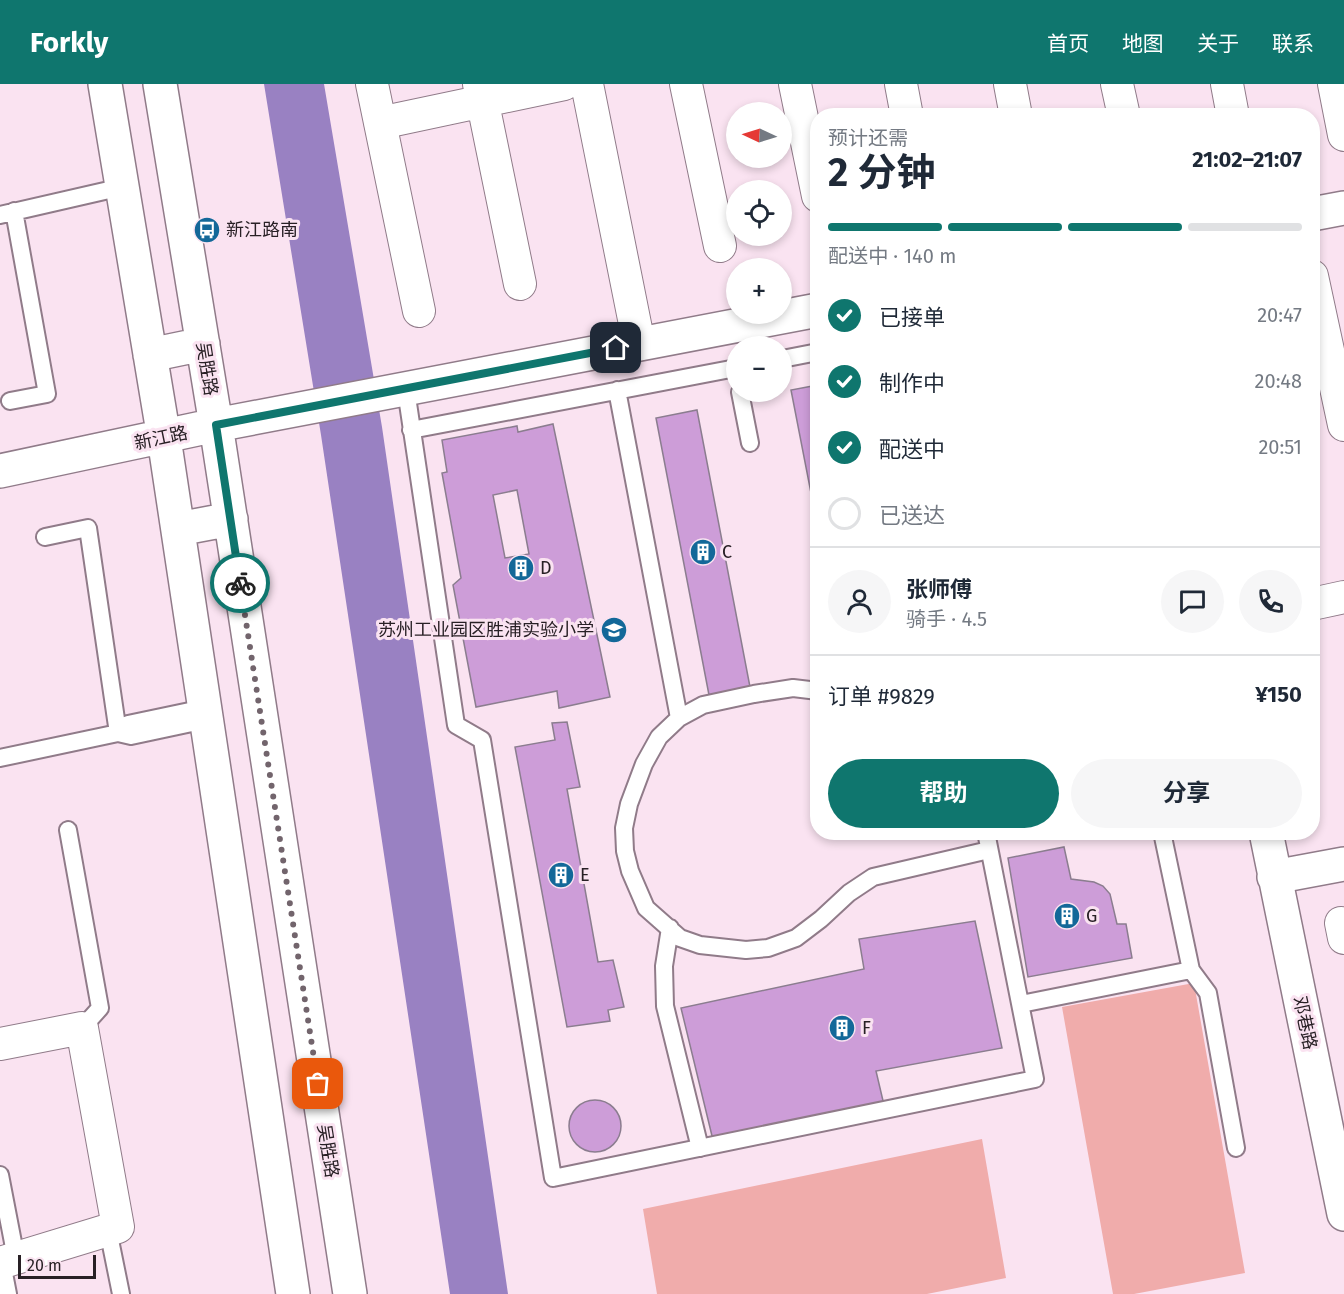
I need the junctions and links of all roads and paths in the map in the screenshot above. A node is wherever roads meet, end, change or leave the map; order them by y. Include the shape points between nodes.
1 (105, 84) edge
2 (160, 84) edge
3 (372, 84) edge
4 (564, 84) edge
5 (587, 84) edge
6 (686, 84) edge
7 (795, 84) edge
8 (901, 84) edge
9 (1010, 84) edge
10 (1117, 84) edge
11 (1227, 84) edge
12 (1334, 84) edge
13 (481, 92) edge
14 (906, 108) edge
15 (1014, 108) edge
16 (1122, 108) edge
17 (1232, 108) edge
18 (380, 123) junction
19 (1344, 135) edge
20 (810, 157) edge
21 (122, 187) junction
22 (1344, 208) edge
23 (1320, 212) edge
24 (7, 213) edge
25 (720, 246) dead end
26 (520, 284) dead end
27 (419, 311) dead end
28 (810, 312) edge
29 (1320, 313) edge
30 (203, 344) junction
31 (639, 344) junction
32 (810, 354) edge
33 (150, 355) junction
34 (792, 357) edge
35 (726, 372) edge
36 (617, 390) junction
37 (394, 392) junction
38 (10, 401) dead end
39 (742, 402) edge
40 (216, 425) junction
41 (1344, 425) edge
42 (411, 430) junction
43 (164, 438) junction
44 (750, 443) dead end
45 (0, 471) edge
46 (231, 519) junction
47 (178, 529) junction
48 (45, 537) dead end
49 (1344, 597) edge
50 (1320, 602) edge
51 (810, 690) edge
52 (205, 714) junction
53 (679, 718) junction
54 (118, 733) junction
55 (0, 758) edge
56 (68, 830) dead end
57 (987, 840) edge
58 (1164, 840) edge
59 (1267, 840) edge
60 (989, 850) junction
61 (1344, 864) edge
62 (1274, 877) junction
63 (670, 928) junction
64 (1191, 970) junction
65 (1021, 1004) junction
66 (82, 1028) junction
67 (0, 1044) edge
68 (699, 1148) junction
69 (1236, 1148) dead end
70 (0, 1175) edge
71 (1344, 1214) edge
72 (108, 1230) junction
73 (6, 1261) edge
74 (8, 1294) edge
75 (121, 1294) edge
76 (293, 1294) edge
77 (350, 1294) edge

1 - 21 main road
2 - 30 main road, 吴胜路
3 - 18 street
4 - 13 street
5 - 31 street
6 - 25 street
7 - 20 street
8 - 14 street
9 - 15 street
10 - 16 street
11 - 17 street
12 - 19 street
13 - 18 street
13 - 26 street
18 - 27 street
21 - 24 lane
21 - 33 main road
22 - 23 main road
24 - 38 lane via 47,394
28 - 31 main road, 新江路
29 - 41 street
30 - 33 main road
30 - 40 main road, 吴胜路
31 - 37 main road, 新江路
32 - 34 lane
33 - 43 main road
35 - 36 lane
36 - 42 lane
36 - 53 lane
37 - 40 main road, 新江路
37 - 42 lane
39 - 44 lane
40 - 43 main road, 新江路
40 - 46 main road, 吴胜路
42 - 68 lane via 456,725 482,740 553,1178
43 - 45 main road, 新江路
43 - 47 main road
46 - 47 main road
46 - 77 main road, 吴胜路
47 - 52 main road
48 - 54 lane via 88,528
49 - 50 street
51 - 53 lane via 793,688 754,694 703,705
52 - 54 lane via 128,724
52 - 76 main road
53 - 63 lane via 659,737 644,764 624,828 625,851 637,889 646,908
54 - 55 lane
56 - 66 lane via 100,1008
57 - 60 lane
58 - 64 lane
59 - 62 main road, 邓巷路
60 - 63 lane via 873,877 796,938 768,948 700,945 680,938
60 - 65 lane
61 - 62 main road
62 - 71 main road, 邓巷路
63 - 68 lane via 664,966 665,1006
64 - 65 lane
64 - 69 lane via 1208,993
65 - 68 lane via 1035,1079
66 - 67 street
66 - 72 street via 118,1227
70 - 73 lane
72 - 73 street
72 - 75 lane
73 - 74 lane

